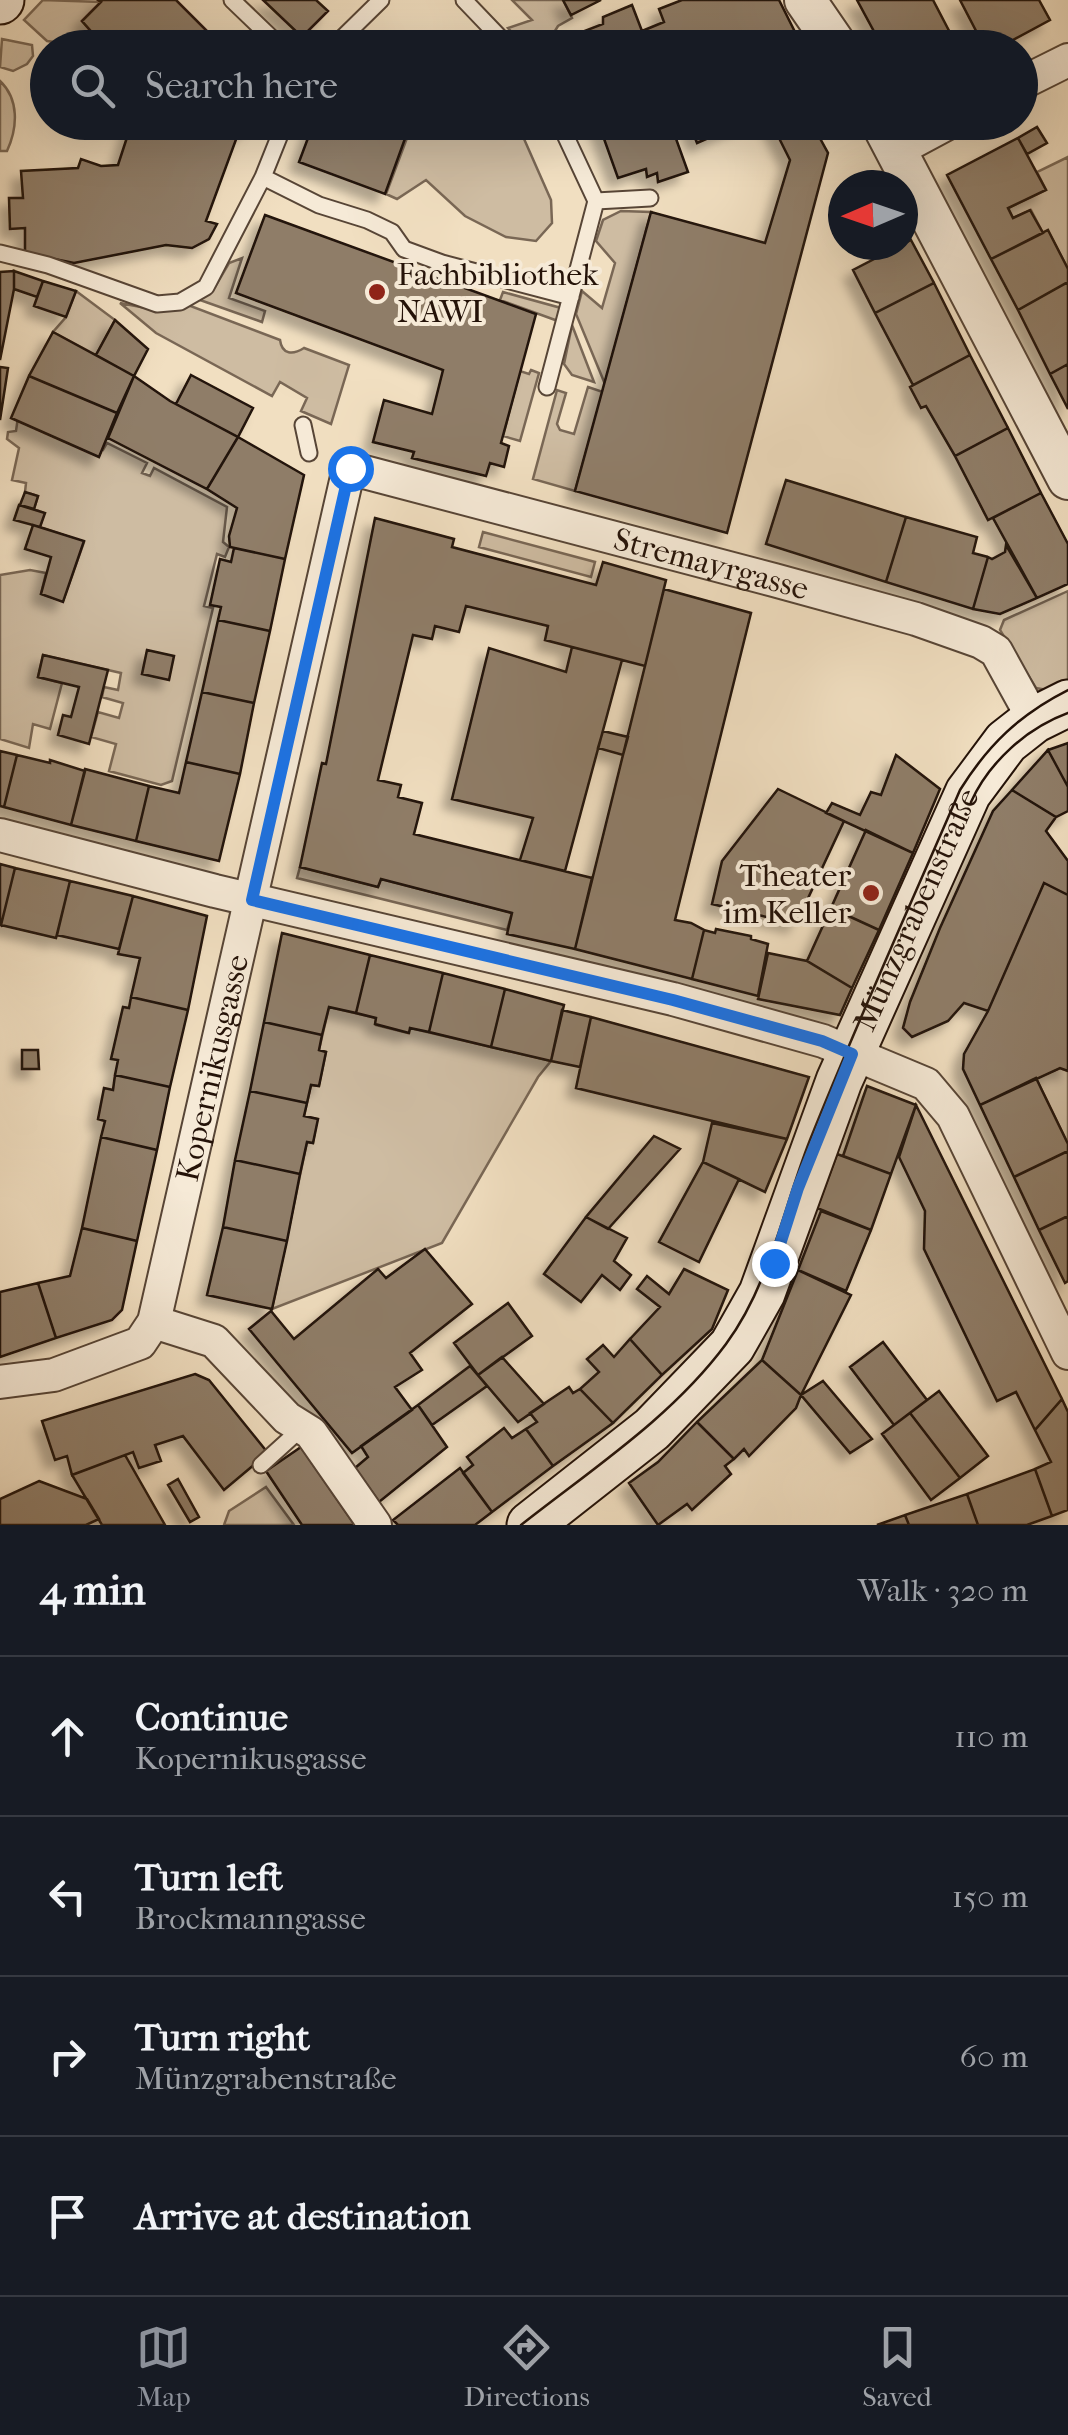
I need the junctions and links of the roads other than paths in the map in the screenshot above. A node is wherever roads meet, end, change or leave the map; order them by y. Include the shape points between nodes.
1 (232, 0) edge
2 (382, 0) edge
3 (464, 0) edge
4 (805, 0) edge
5 (827, 0) edge
6 (263, 30) edge
7 (351, 30) edge
8 (493, 30) edge
9 (828, 30) edge
10 (836, 30) edge
11 (1068, 60) edge
12 (1038, 75) edge
13 (278, 140) edge
14 (568, 140) edge
15 (890, 140) edge
16 (263, 177) junction
17 (650, 198) dead end
18 (596, 201) junction
19 (0, 253) edge
20 (571, 298) junction
21 (546, 388) dead end
22 (303, 425) dead end
23 (309, 453) dead end
24 (350, 468) joint
25 (1068, 479) edge
26 (1051, 711) edge
27 (0, 836) edge
28 (252, 900) junction
29 (852, 1054) junction
30 (154, 1322) junction
31 (1068, 1352) edge
32 (0, 1382) edge
33 (298, 1423) junction
34 (261, 1465) dead end
35 (375, 1525) edge
36 (530, 1525) edge

1 - 6 lane
2 - 7 lane
3 - 8 lane
4 - 9 street
5 - 10 street
11 - 12 street
13 - 16 lane
14 - 18 lane
15 - 25 street
16 - 19 lane via 206,287 180,302 157,304
16 - 20 lane via 392,232 404,249 442,264
17 - 18 lane
18 - 20 lane
20 - 21 lane
22 - 23 lane
24 - 26 street, Stremayrgasse via 916,619 982,642
24 - 28 street, Kopernikusgasse
26 - 29 main road, Münzgrabenstraße via 1006,742 973,784
27 - 28 street
28 - 29 street via 673,1000
28 - 30 street, Kopernikusgasse
29 - 31 street via 926,1084 953,1116
29 - 36 main road, Münzgrabenstraße via 762,1293 732,1346 652,1430
30 - 32 street via 140,1344 54,1375
30 - 33 street via 214,1340
33 - 34 lane
33 - 35 street

